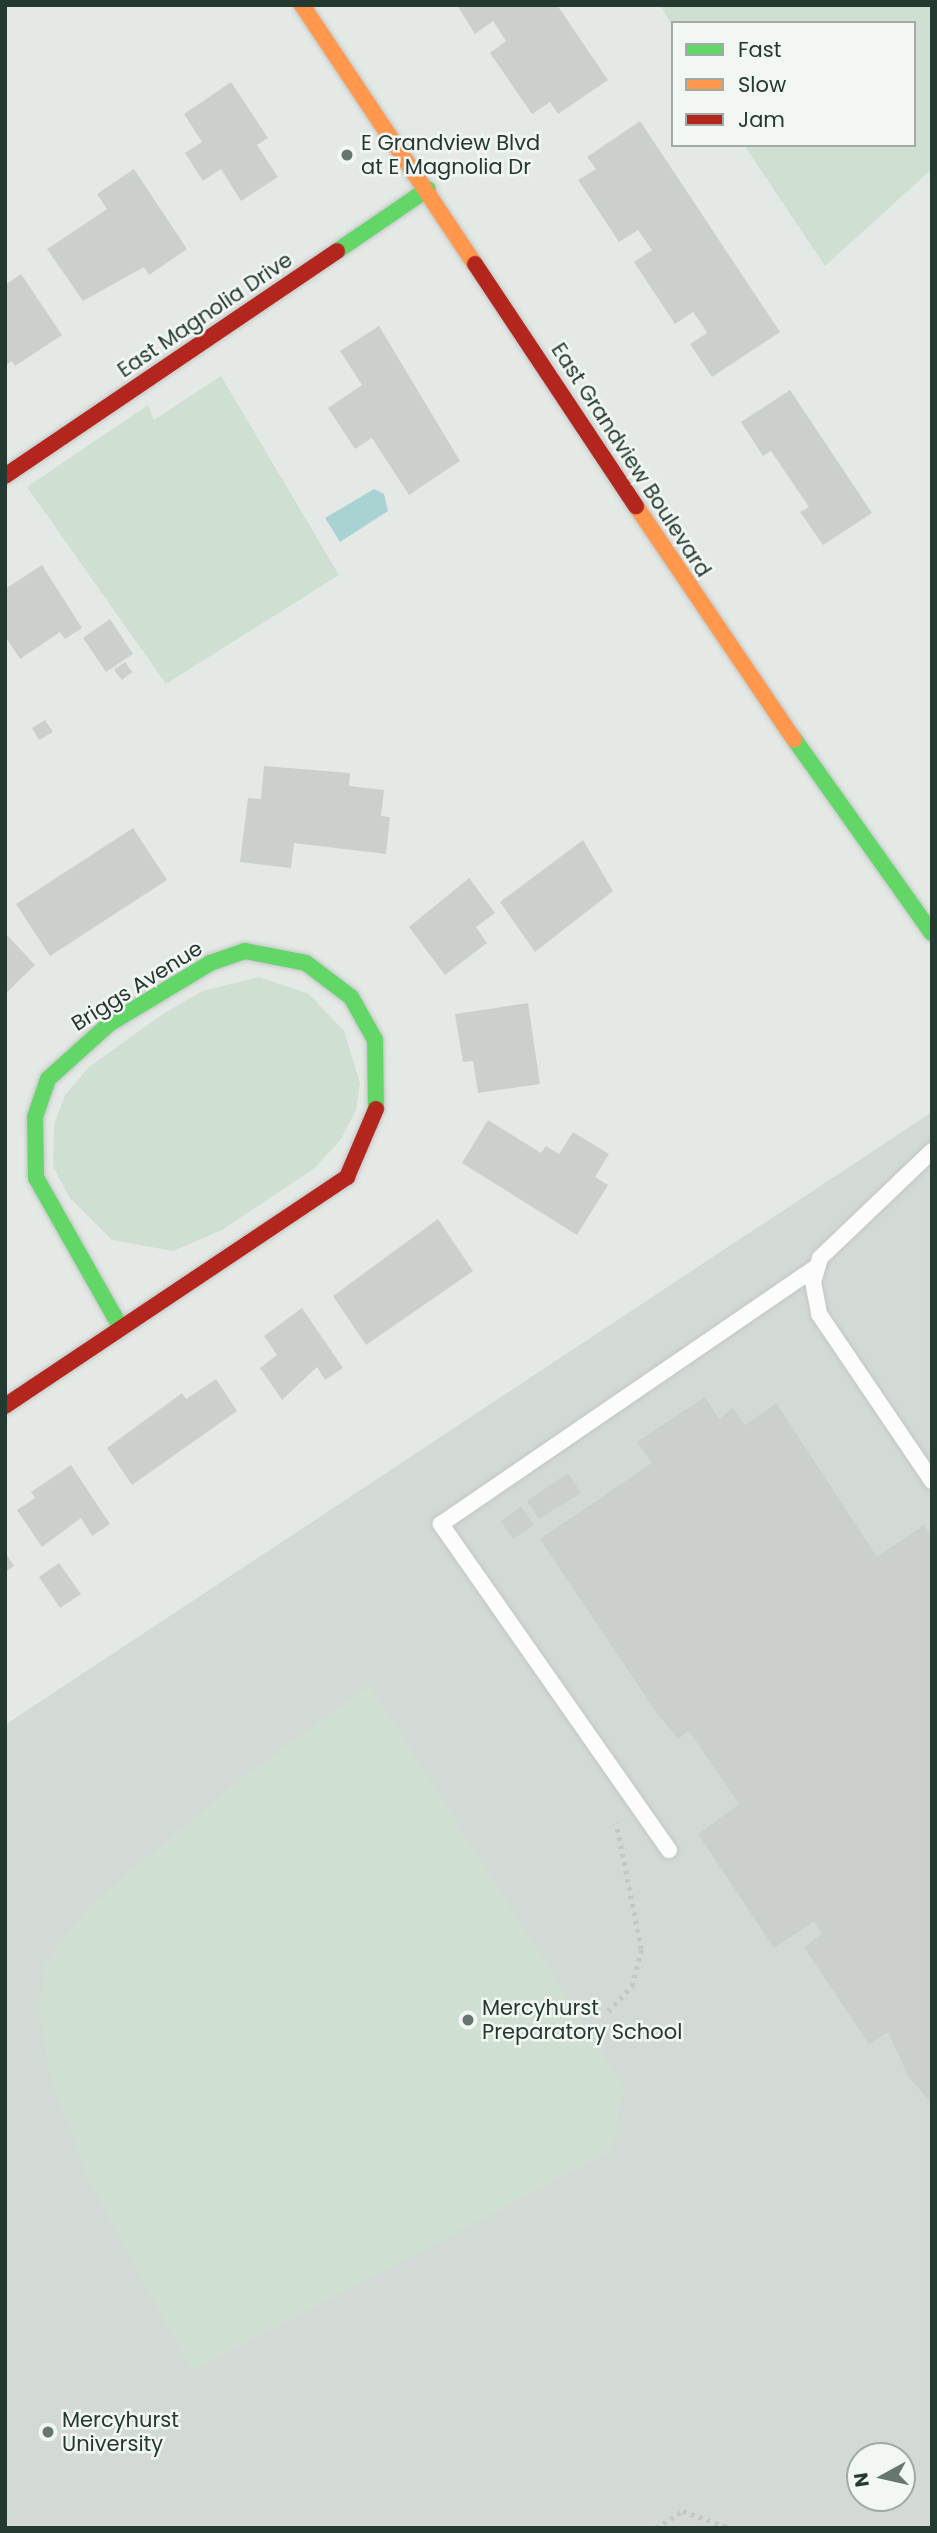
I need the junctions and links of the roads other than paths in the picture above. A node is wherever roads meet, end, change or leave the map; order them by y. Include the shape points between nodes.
1 (302, 5) edge
2 (428, 189) junction
3 (5, 476) edge
4 (932, 933) edge
5 (932, 1151) edge
6 (814, 1269) junction
7 (121, 1328) junction
8 (5, 1406) edge
9 (932, 1481) edge
10 (669, 1850) dead end

1 - 2 street, East Grandview Boulevard
2 - 3 street, East Magnolia Drive
2 - 4 street, East Grandview Boulevard via 754,683
5 - 6 lane
6 - 9 lane via 819,1314
6 - 10 lane via 441,1524
7 - 7 street, Briggs Avenue via 347,1177 361,1156 379,1094 375,1040 351,997 306,963 244,951 210,963 109,1024 48,1079 35,1117 36,1178
7 - 8 street, Briggs Avenue

